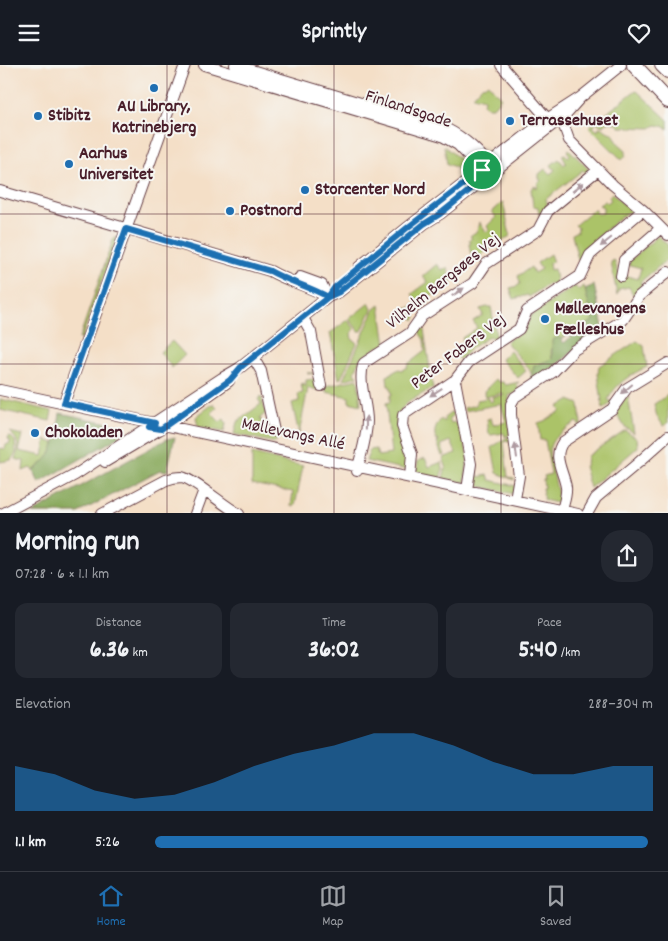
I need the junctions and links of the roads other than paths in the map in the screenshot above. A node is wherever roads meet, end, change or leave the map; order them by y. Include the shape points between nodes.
1 (185, 65) edge
2 (204, 65) edge
3 (223, 65) edge
4 (230, 65) edge
5 (235, 65) edge
6 (501, 65) edge
7 (621, 65) edge
8 (634, 65) edge
9 (662, 65) edge
10 (668, 71) edge
11 (581, 97) junction
12 (668, 101) edge
13 (565, 115) junction
14 (550, 122) junction
15 (487, 170) junction
16 (598, 170) junction
17 (0, 191) edge
18 (643, 210) junction
19 (126, 229) junction
20 (664, 231) edge
21 (668, 272) edge
22 (621, 276) dead end
23 (328, 297) junction
24 (303, 317) junction
25 (253, 357) junction
26 (668, 363) edge
27 (455, 380) junction
28 (321, 386) dead end
29 (0, 390) edge
30 (0, 395) edge
31 (64, 403) junction
32 (158, 426) junction
33 (274, 431) dead end
34 (668, 436) edge
35 (358, 468) junction
36 (410, 477) junction
37 (204, 490) junction
38 (467, 490) junction
39 (515, 499) junction
40 (559, 512) edge
41 (2, 513) edge
42 (102, 513) edge
43 (195, 513) edge
44 (239, 513) edge
45 (578, 513) edge
46 (587, 513) edge

1 - 19 street
2 - 15 street, Finlandsgade via 442,136
3 - 4 street
5 - 15 street, Finlandsgade via 448,129 476,150
6 - 14 street
7 - 11 street
8 - 12 main road
9 - 10 main road
11 - 13 street
11 - 14 street
13 - 14 street
13 - 16 street via 566,136
14 - 15 street
15 - 23 street via 440,214 339,292
16 - 18 street
35 -> 16 street, Vilhelm Bergsøes Vej via 366,429 364,363 410,333 422,315 473,283 486,264 538,230 548,211
17 - 19 street
18 - 20 street
18 -> 27 street, Peter Fabers Vej via 590,255 580,276 532,307 519,329 469,362
19 - 23 street via 318,283
19 - 31 street
20 - 22 street via 624,260
39 -> 21 street via 519,476 511,404 516,397 553,372 574,350 623,320 639,296
23 - 24 street
24 - 25 street
24 - 28 street via 311,331
25 - 32 street
25 - 33 street via 261,371
26 -> 40 street via 627,388 612,409 558,448 566,488 566,497
27 -> 36 street, Peter Fabers Vej via 404,415 402,427 412,454
27 - 38 street via 471,463
29 - 31 street, Møllevangs Allé
30 - 32 street, Møllevangs Allé
31 - 32 street, Møllevangs Allé
32 - 35 street, Møllevangs Allé
32 - 41 street
34 - 46 street via 596,498
35 - 36 street, Møllevangs Allé
35 - 40 street, Møllevangs Allé
36 - 38 street, Møllevangs Allé
37 - 42 street via 182,477 166,480
37 - 43 street
37 - 44 street
38 - 39 street, Møllevangs Allé
39 - 40 street, Møllevangs Allé
40 - 45 street, Møllevangs Allé

